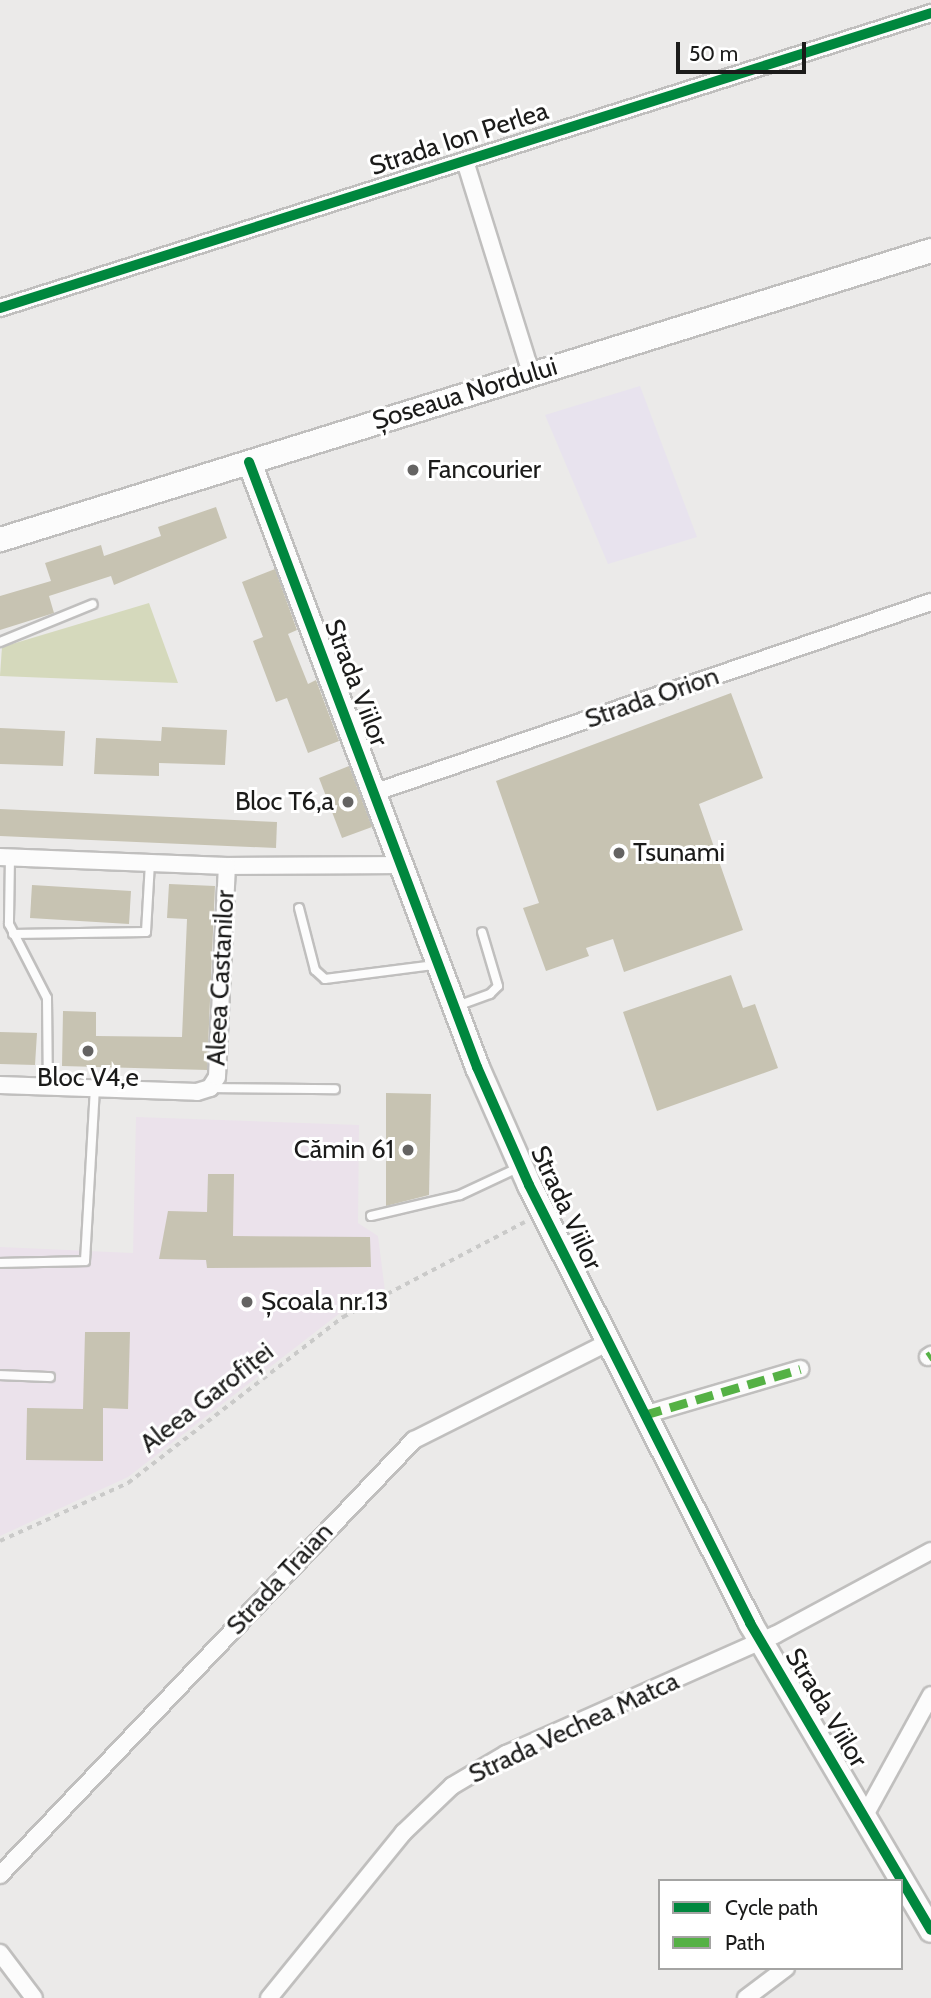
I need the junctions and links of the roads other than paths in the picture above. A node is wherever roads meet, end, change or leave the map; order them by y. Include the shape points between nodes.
1 (931, 13) edge
2 (465, 161) junction
3 (931, 250) edge
4 (0, 308) edge
5 (531, 373) junction
6 (249, 462) junction
7 (0, 539) edge
8 (931, 602) edge
9 (93, 604) dead end
10 (0, 642) edge
11 (373, 793) junction
12 (5, 857) edge
13 (150, 863) junction
14 (400, 865) junction
15 (228, 866) junction
16 (299, 908) dead end
17 (481, 932) dead end
18 (13, 934) junction
19 (438, 964) junction
20 (454, 1007) junction
21 (0, 1085) edge
22 (48, 1088) junction
23 (210, 1088) junction
24 (95, 1089) junction
25 (335, 1089) dead end
26 (521, 1167) junction
27 (371, 1216) dead end
28 (0, 1263) edge
29 (604, 1344) junction
30 (800, 1369) dead end
31 (0, 1375) edge
32 (50, 1377) dead end
33 (644, 1415) junction
34 (931, 1551) edge
35 (761, 1642) junction
36 (931, 1695) edge
37 (864, 1816) junction
38 (0, 1875) edge
39 (901, 1879) edge
40 (903, 1883) edge
41 (931, 1930) edge
42 (0, 1953) edge
43 (783, 1970) edge
44 (34, 1998) edge
45 (269, 1998) edge
46 (746, 1998) edge

1 - 2 street, Strada Ion Perlea
2 - 4 street, Strada Ion Perlea
2 - 5 street
3 - 5 street, Șoseaua Nordului
5 - 6 street, Șoseaua Nordului
6 - 7 street, Șoseaua Nordului
6 - 11 street, Strada Viilor
8 - 11 street, Strada Orion
9 - 10 lane
11 - 14 street, Strada Viilor
12 - 13 street
12 - 18 lane
13 - 15 street
13 - 18 lane via 146,932
14 - 15 street
14 - 19 street, Strada Viilor
15 - 23 street, Aleea Castanilor via 217,1076
16 - 19 lane via 315,970 325,979
17 - 20 lane via 498,986 490,994
18 - 22 lane via 47,998
19 - 20 street, Strada Viilor
20 - 26 street, Strada Viilor
21 - 22 street, Aleea Castanilor
22 - 24 street, Aleea Castanilor
23 - 24 street, Aleea Castanilor
23 - 25 lane
24 - 28 lane via 85,1261
26 - 27 lane via 460,1195
26 - 29 street, Strada Viilor
29 - 33 street, Strada Viilor
29 - 38 street, Strada Traian via 414,1440
30 - 33 street
31 - 32 lane
33 - 35 street, Strada Viilor
34 - 35 street, Strada Vechea Matca
35 - 37 street, Strada Viilor
35 - 45 street, Strada Vechea Matca via 506,1754 452,1786 403,1833
36 - 37 street
37 - 39 street, Strada Viilor
40 - 41 street, Strada Viilor
42 - 44 street
43 - 46 street

